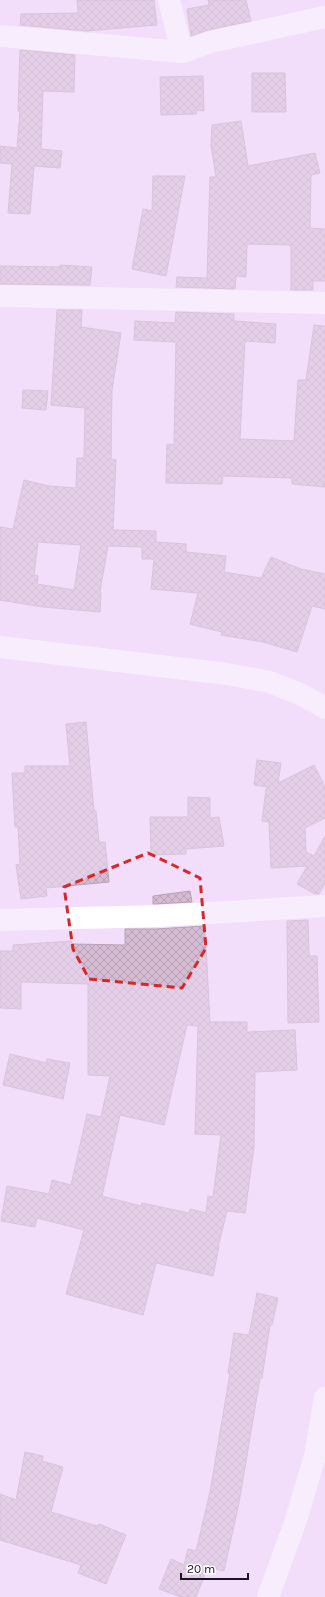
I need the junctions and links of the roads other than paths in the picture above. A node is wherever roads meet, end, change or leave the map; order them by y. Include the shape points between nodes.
1 (169, 0) edge
2 (325, 17) edge
3 (0, 36) edge
4 (182, 52) junction
5 (0, 296) edge
6 (325, 303) edge
7 (0, 647) edge
8 (325, 708) edge
9 (325, 906) edge
10 (0, 920) edge
11 (325, 1398) edge
12 (268, 1597) edge

1 - 4 street
2 - 4 street via 211,42
3 - 4 street
5 - 6 street
7 - 8 street via 227,674 270,682
9 - 10 street via 160,916
11 - 12 street via 315,1456 295,1523

